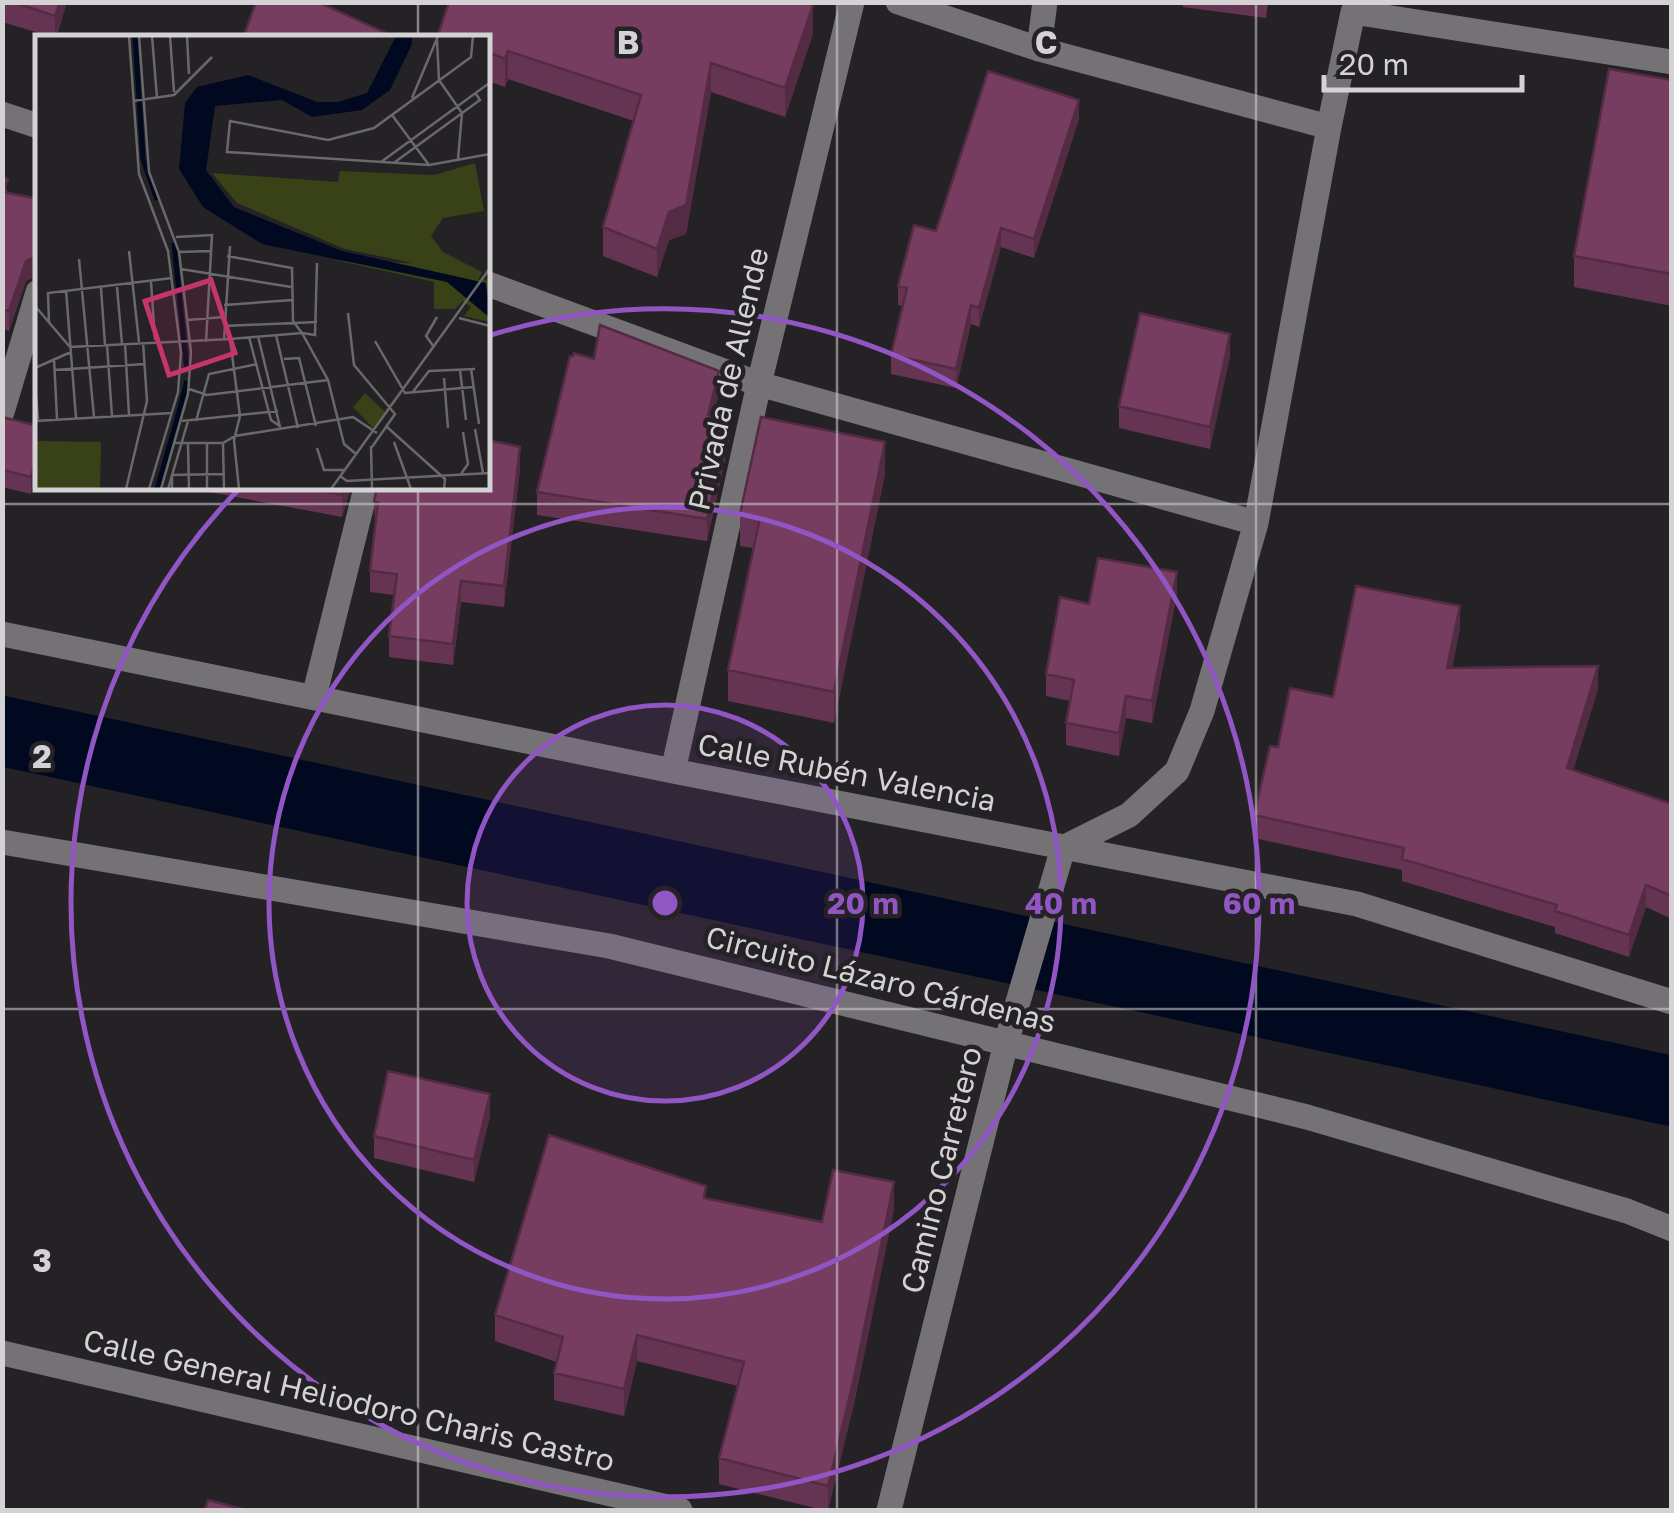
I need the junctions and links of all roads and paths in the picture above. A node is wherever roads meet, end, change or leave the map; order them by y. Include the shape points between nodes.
1 (852, 2) edge
2 (898, 2) edge
3 (1045, 2) edge
4 (1354, 7) edge
5 (1039, 49) junction
6 (1672, 62) edge
7 (2, 114) edge
8 (35, 125) edge
9 (1329, 127) junction
10 (490, 285) edge
11 (35, 302) edge
12 (759, 384) junction
13 (2, 412) edge
14 (366, 490) edge
15 (1256, 524) junction
16 (2, 634) edge
17 (314, 696) junction
18 (674, 771) junction
19 (2, 842) edge
20 (1063, 848) junction
21 (1672, 1002) edge
22 (1006, 1042) junction
23 (1672, 1229) edge
24 (2, 1353) edge
25 (680, 1510) edge
26 (889, 1510) edge

1 - 12 street, Privada de Allende
2 - 5 street
3 - 5 street
4 - 6 street
4 - 9 street
5 - 9 street
7 - 8 street
9 - 15 street
10 - 12 street
11 - 13 street
12 - 15 street
12 - 18 street, Privada de Allende
14 - 17 street
15 - 20 street via 1202,710 1177,771 1130,815
16 - 17 street, Calle Rubén Valencia
17 - 18 street, Calle Rubén Valencia
18 - 20 street, Calle Rubén Valencia
19 - 22 street, Circuito Lázaro Cárdenas via 609,946
20 - 21 street, Calle Rubén Valencia via 1357,904
20 - 22 street, Camino Carretero
22 - 23 street, Circuito Lázaro Cárdenas via 1306,1117
22 - 26 street, Camino Carretero
24 - 25 street, Calle General Heliodoro Charis Castro

